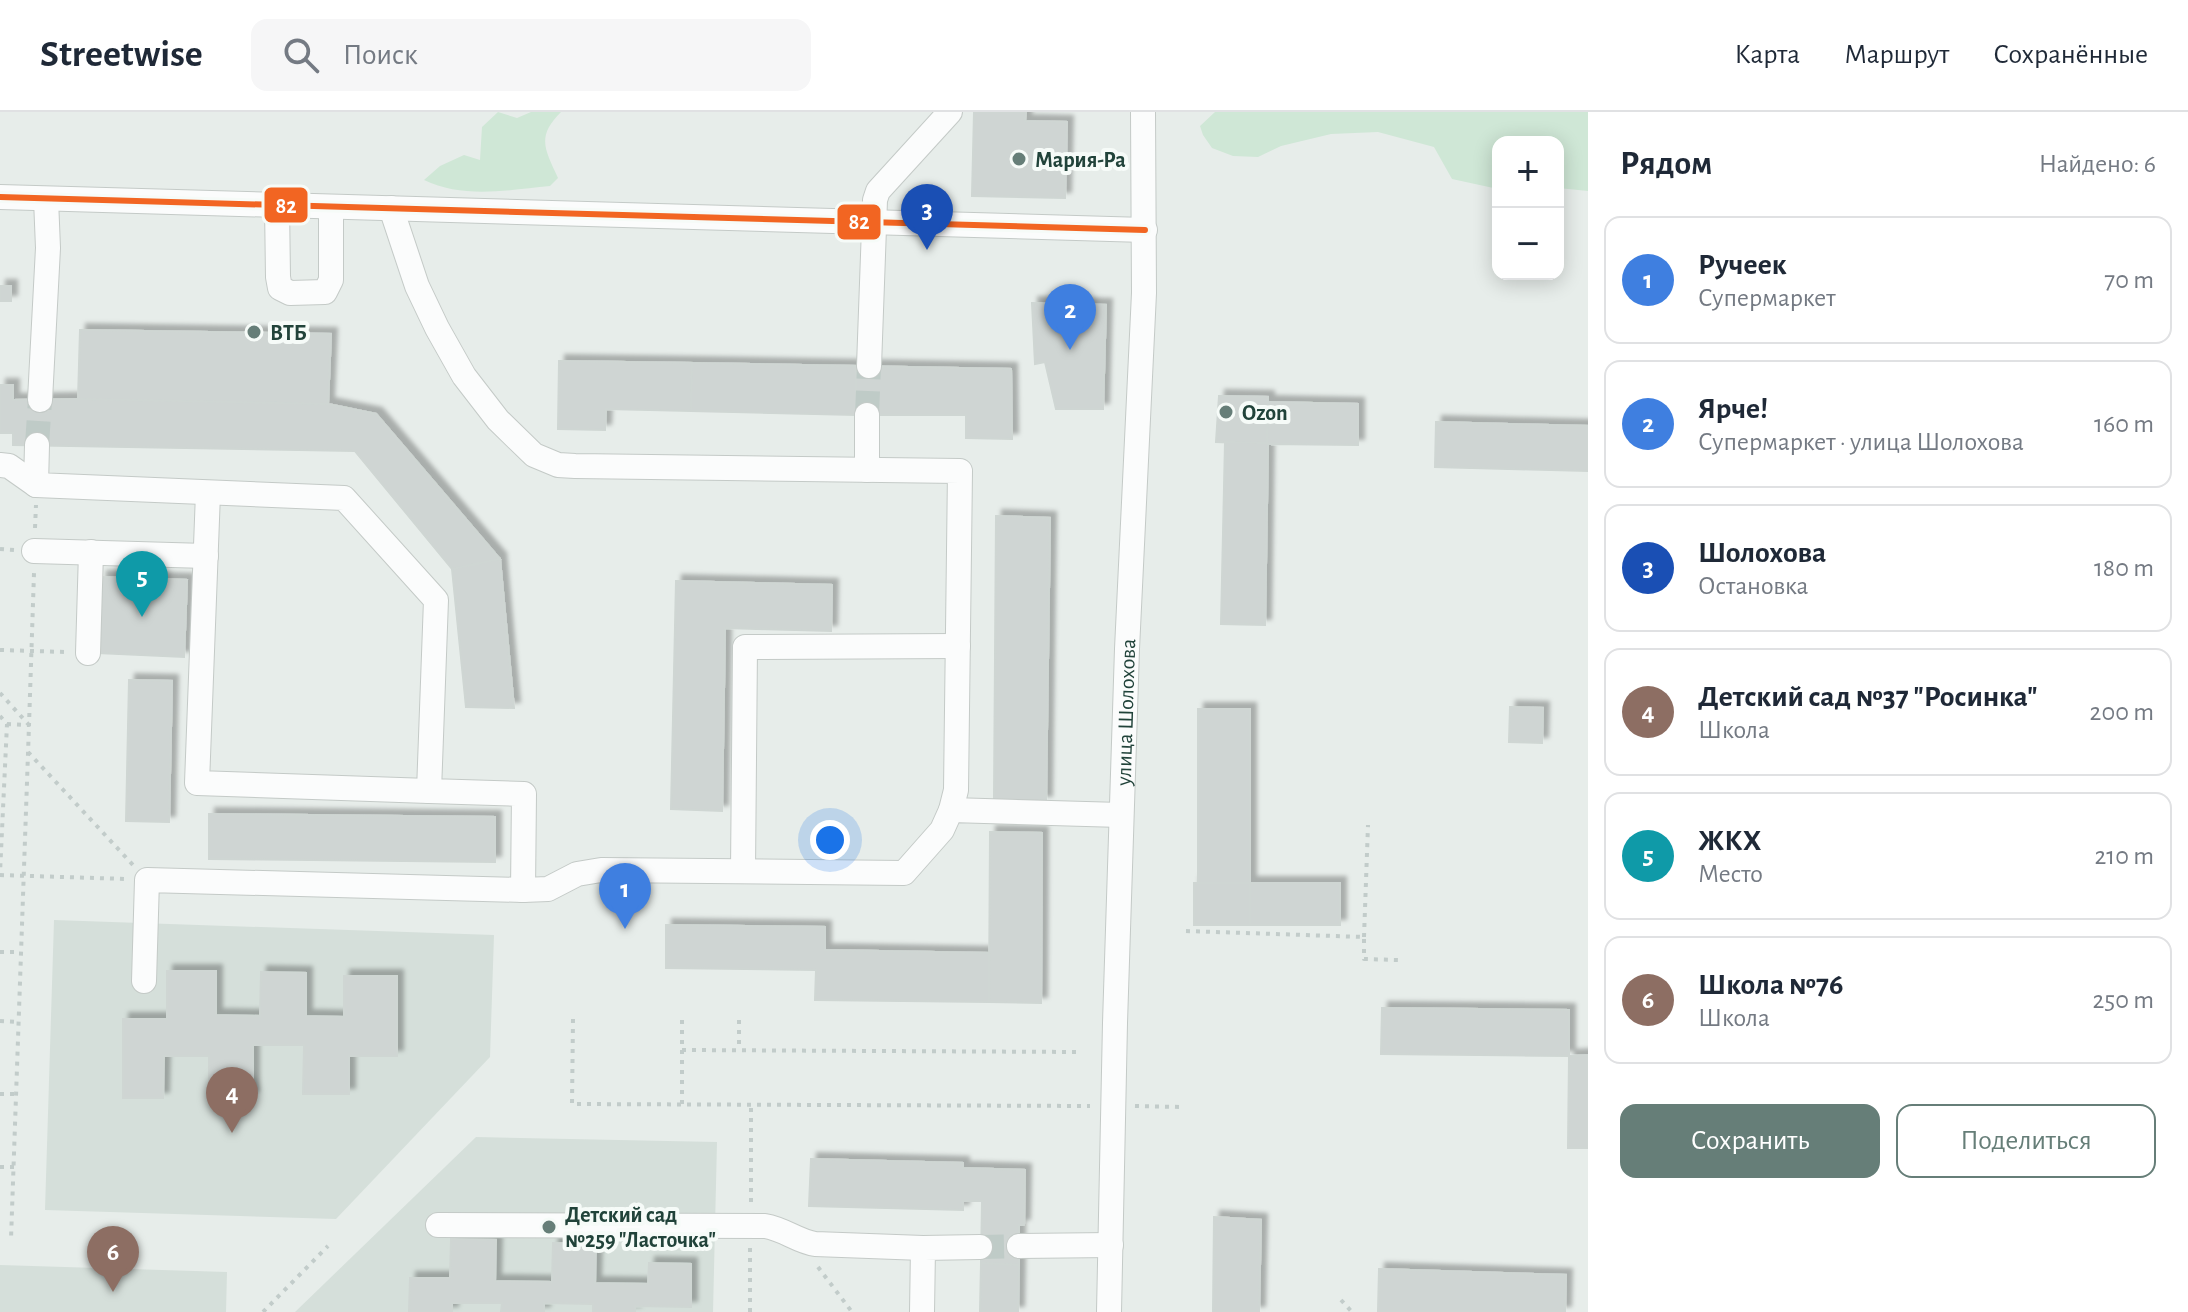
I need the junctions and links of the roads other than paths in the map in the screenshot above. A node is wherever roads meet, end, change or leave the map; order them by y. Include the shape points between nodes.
1 (950, 112) edge
2 (1143, 112) edge
3 (0, 197) edge
4 (46, 199) junction
5 (277, 205) junction
6 (331, 207) junction
7 (391, 208) junction
8 (873, 222) junction
9 (1145, 230) junction
10 (869, 366) tunnel mouth
11 (40, 400) tunnel mouth
12 (867, 415) tunnel mouth
13 (37, 445) tunnel mouth
14 (0, 465) edge
15 (867, 470) junction
16 (36, 485) junction
17 (208, 493) junction
18 (34, 551) road end
19 (91, 552) junction
20 (206, 556) junction
21 (958, 646) junction
22 (88, 653) road end
23 (429, 791) junction
24 (951, 810) junction
25 (1121, 815) junction
26 (743, 871) junction
27 (523, 890) junction
28 (144, 981) dead end
29 (438, 1225) dead end
30 (1111, 1245) junction
31 (1019, 1246) tunnel mouth
32 (980, 1247) tunnel mouth
33 (923, 1248) junction
34 (922, 1312) edge
35 (1109, 1312) edge

1 - 8 street via 878,191
2 - 9 street, улица Шолохова
3 - 4 street
4 - 5 street
4 - 11 street
5 - 6 street
5 - 6 street via 278,277 280,288 290,293 325,292 331,280
6 - 7 street
7 - 8 street
7 - 15 street via 417,286 464,376 534,455 575,466
8 - 9 street
8 - 10 street
9 - 25 street, улица Шолохова
12 - 15 street
13 - 16 street
14 - 16 street
15 - 21 street via 960,471
16 - 17 street
17 - 20 street
17 - 23 street via 344,498 436,600
18 - 19 street
19 - 20 street
19 - 22 street
20 - 23 street via 197,783
21 - 24 street via 956,790
21 - 26 street via 745,647
23 - 27 street via 524,794
24 - 25 street
24 - 26 street via 942,830 904,873
25 - 30 street, улица Шолохова
26 - 27 street via 601,870 577,874 548,889
27 - 28 street via 147,880
29 - 33 street via 765,1226 801,1242
30 - 31 street
30 - 35 street, улица Шолохова
32 - 33 street
33 - 34 street

